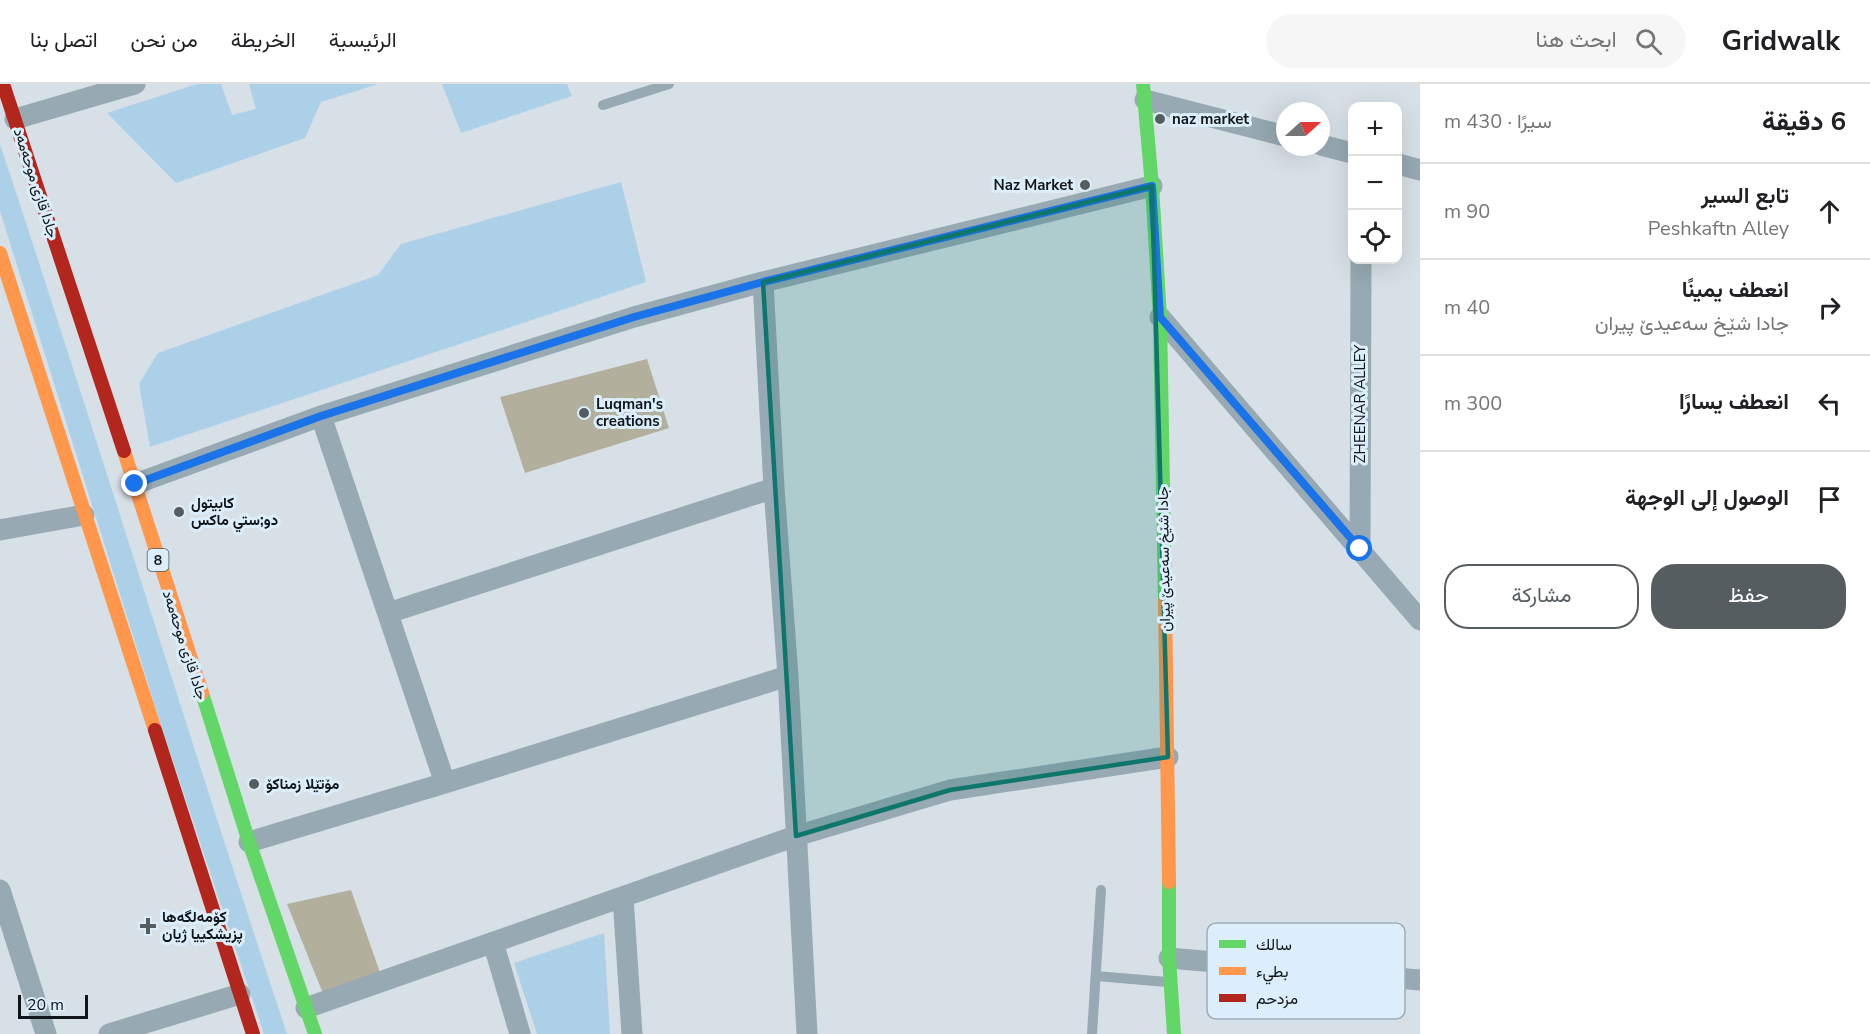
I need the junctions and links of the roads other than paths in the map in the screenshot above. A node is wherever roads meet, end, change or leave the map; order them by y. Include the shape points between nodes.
1 (3, 84) edge
2 (135, 84) edge
3 (669, 84) edge
4 (1144, 92) edge
5 (603, 105) dead end
6 (15, 119) junction
7 (1276, 133) edge
8 (1330, 147) edge
9 (1348, 152) edge
10 (1402, 165) edge
11 (1420, 170) edge
12 (1152, 186) junction
13 (0, 253) edge
14 (1360, 264) edge
15 (763, 282) junction
16 (1160, 317) junction
17 (321, 416) junction
18 (135, 484) junction
19 (774, 488) junction
20 (84, 515) junction
21 (0, 530) edge
22 (1360, 549) junction
23 (388, 613) junction
24 (1420, 620) edge
25 (788, 676) junction
26 (1168, 757) junction
27 (445, 783) junction
28 (796, 836) junction
29 (249, 842) junction
30 (0, 890) edge
31 (1101, 890) dead end
32 (623, 897) junction
33 (493, 942) junction
34 (1169, 958) junction
35 (1207, 961) edge
36 (1096, 976) junction
37 (1405, 979) edge
38 (1420, 980) edge
39 (1170, 982) junction
40 (240, 994) junction
41 (306, 1008) junction
42 (46, 1034) edge
43 (109, 1034) edge
44 (253, 1034) edge
45 (315, 1034) edge
46 (520, 1034) edge
47 (632, 1034) edge
48 (807, 1034) edge
49 (1092, 1034) edge
50 (1174, 1034) edge

1 - 6 main road, جادا قازی موحەمەد / 8
2 - 6 street
3 - 5 lane
4 - 7 street
4 - 12 main road, جادا شێخ سەعیدێ پیران
6 - 18 main road, جادا قازی موحەمەد / 8
8 - 9 street
10 - 11 street
12 - 15 street
12 - 16 main road, جادا شێخ سەعیدێ پیران
13 - 20 main road
14 - 22 street, ZHEENAR ALLEY
15 - 17 street via 634,317
15 - 19 street
16 - 22 street
16 - 26 main road, جادا شێخ سەعیدێ پیران
17 - 18 street
17 - 23 street
18 - 29 main road, جادا قازی موحەمەد / 8
19 - 23 street
19 - 25 street
20 - 21 street
20 - 40 main road
22 - 24 street
23 - 27 street
25 - 27 street
25 - 28 street
26 - 28 street via 950,790
26 - 34 main road, جادا شێخ سەعیدێ پیران
27 - 29 street
28 - 32 street
28 - 48 street
29 - 41 main road, جادا قازی موحەمەد / 8
30 - 42 street
31 - 36 lane
32 - 33 street
32 - 47 street
33 - 41 street
33 - 46 street
34 - 35 street
34 - 39 main road, جادا شێخ سەعیدێ پیران
36 - 39 lane
36 - 49 lane
37 - 38 street
39 - 50 main road, جادا شێخ سەعیدێ پیران
40 - 43 street
40 - 44 main road
41 - 45 main road, جادا قازی موحەمەد / 8

